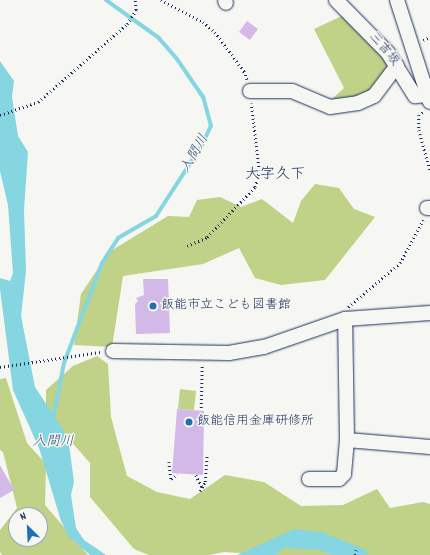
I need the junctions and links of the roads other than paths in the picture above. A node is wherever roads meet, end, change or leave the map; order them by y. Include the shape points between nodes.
1 (336, 0) edge
2 (397, 0) edge
3 (397, 66) junction
4 (250, 91) road end
5 (428, 101) edge
6 (430, 313) edge
7 (345, 319) junction
8 (113, 351) dead end
9 (347, 440) junction
10 (430, 447) edge
11 (309, 479) dead end

1 - 3 street, 三吉坂
2 - 5 street
3 - 4 street via 374,96 358,103 330,107 292,91
3 - 5 street, 三吉坂 via 415,96
6 - 7 street
7 - 8 street via 264,347 229,353
7 - 9 street
9 - 10 street
9 - 11 street via 344,474 339,479

